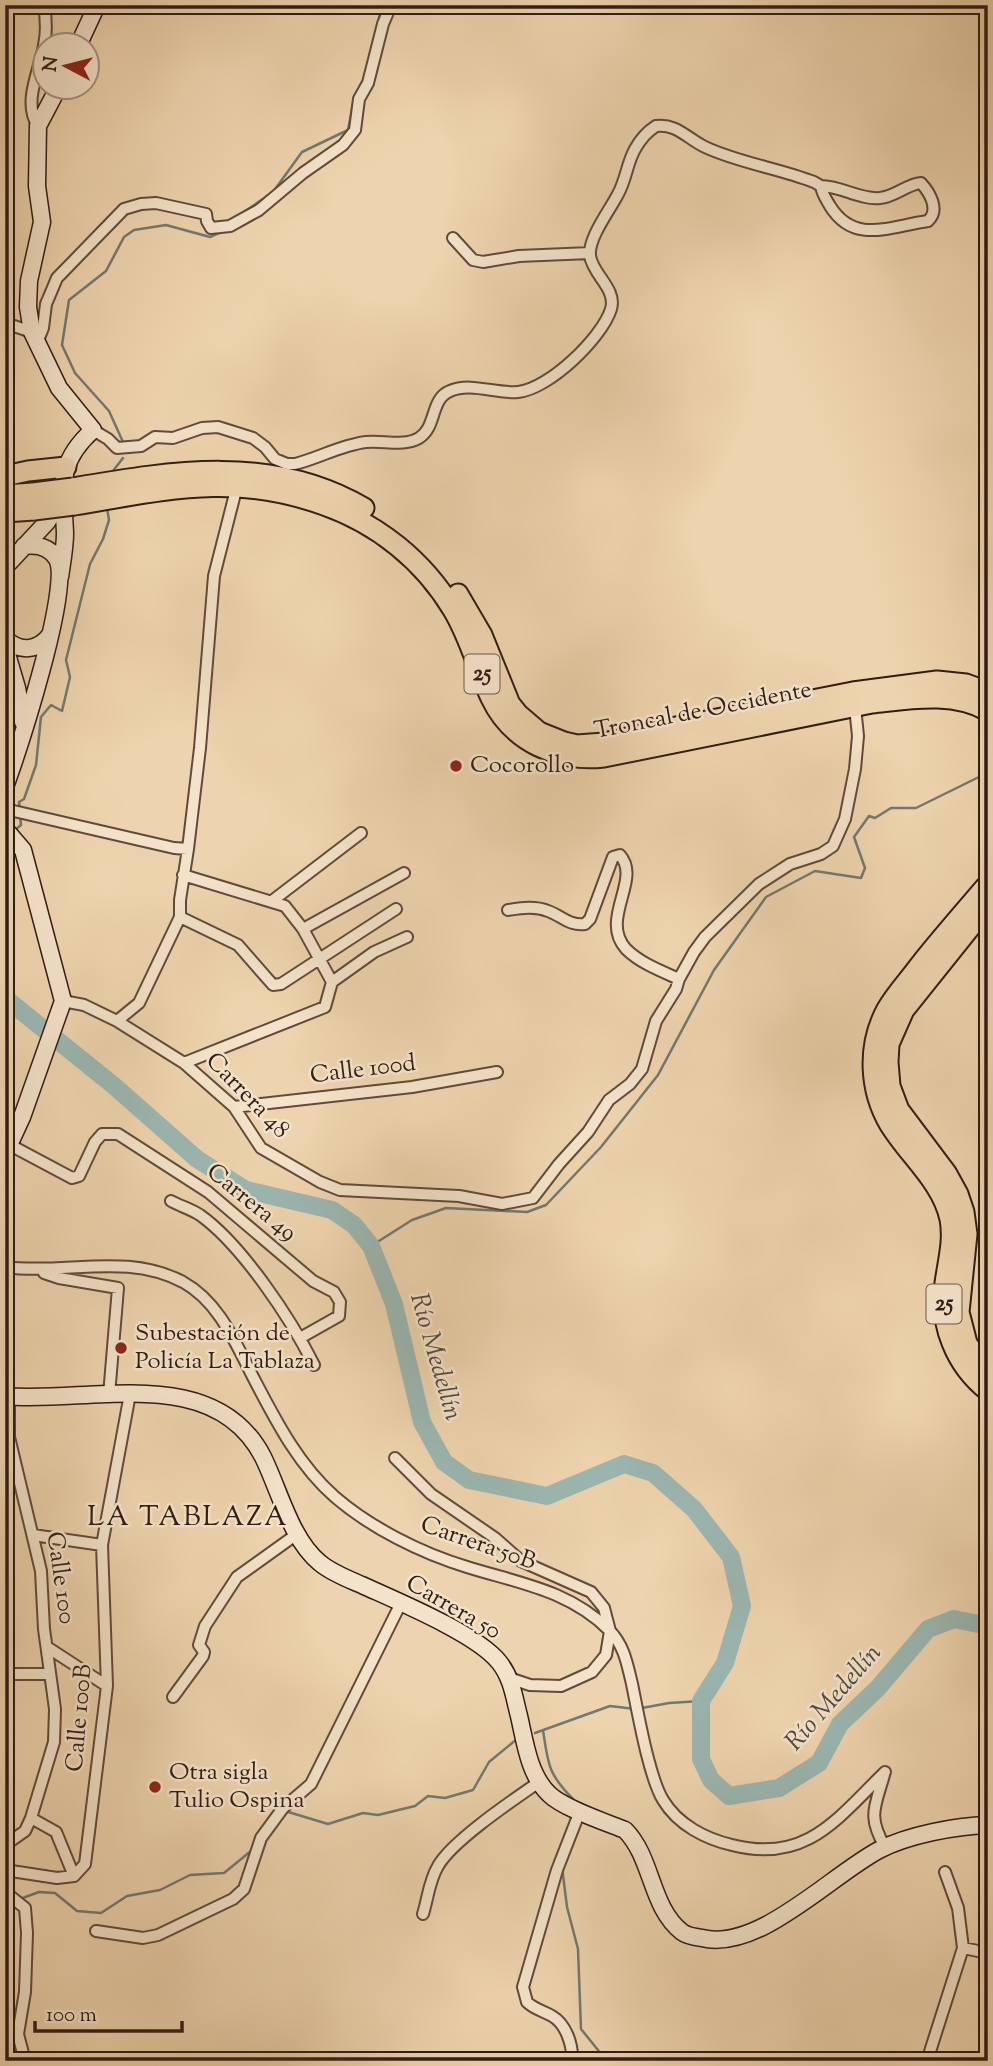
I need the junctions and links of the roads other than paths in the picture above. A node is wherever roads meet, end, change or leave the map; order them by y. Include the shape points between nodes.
1 (44, 5) edge
2 (97, 5) edge
3 (391, 5) edge
4 (84, 32) edge
5 (50, 102) edge
6 (38, 126) junction
7 (821, 186) junction
8 (453, 238) dead end
9 (590, 253) junction
10 (5, 324) edge
11 (35, 337) junction
12 (93, 430) junction
13 (66, 467) junction
14 (5, 477) edge
15 (237, 486) junction
16 (5, 495) edge
17 (70, 497) junction
18 (34, 501) junction
19 (5, 512) edge
20 (24, 546) junction
21 (5, 567) edge
22 (60, 577) junction
23 (50, 634) junction
24 (5, 638) edge
25 (5, 647) edge
26 (988, 692) edge
27 (855, 707) junction
28 (988, 711) edge
29 (22, 739) junction
30 (5, 787) edge
31 (8, 809) edge
32 (9, 833) edge
33 (360, 833) dead end
34 (188, 849) junction
35 (404, 873) dead end
36 (183, 875) junction
37 (988, 884) edge
38 (272, 901) junction
39 (988, 905) edge
40 (397, 909) dead end
41 (508, 910) dead end
42 (180, 917) junction
43 (303, 929) junction
44 (407, 937) dead end
45 (320, 957) junction
46 (679, 979) junction
47 (332, 982) junction
48 (63, 1001) junction
49 (117, 1021) junction
50 (184, 1063) junction
51 (497, 1072) dead end
52 (234, 1107) junction
53 (7, 1149) edge
54 (171, 1201) dead end
55 (235, 1216) junction
56 (223, 1234) junction
57 (5, 1267) edge
58 (38, 1270) junction
59 (300, 1338) junction
60 (314, 1365) dead end
61 (988, 1371) edge
62 (988, 1391) edge
63 (7, 1394) edge
64 (130, 1394) junction
65 (109, 1395) junction
66 (395, 1458) dead end
67 (297, 1534) junction
68 (33, 1535) junction
69 (102, 1545) junction
70 (401, 1603) junction
71 (610, 1631) junction
72 (47, 1647) junction
73 (5, 1674) edge
74 (50, 1674) junction
75 (509, 1678) junction
76 (107, 1686) junction
77 (173, 1697) dead end
78 (539, 1782) junction
79 (580, 1811) junction
80 (32, 1818) junction
81 (988, 1825) edge
82 (5, 1845) edge
83 (885, 1847) junction
84 (5, 1870) edge
85 (945, 1872) dead end
86 (74, 1875) junction
87 (13, 1898) edge
88 (424, 1914) dead end
89 (96, 1931) dead end
90 (963, 1948) junction
91 (988, 1953) edge
92 (25, 2061) edge
93 (572, 2061) edge
94 (927, 2061) edge

1 - 6 street via 45,39 32,104
2 - 4 street
3 - 11 street via 359,99 355,130 343,145 259,210 230,226 211,228 206,214 163,204 124,209 57,278 46,304 43,328
5 - 6 street
6 - 11 street via 42,222 28,294
7 - 7 street via 836,215 860,230 928,221 934,212 921,183 880,198
7 - 9 street via 719,153 669,125 656,126 631,155 620,191
8 - 9 street via 473,260 483,262
9 - 12 street via 612,305 587,344 559,373 533,388 511,392 464,388 445,393 430,428 415,440 360,443 291,464 275,459 253,438 225,429 202,428 180,437 117,448
10 - 11 street
11 - 12 street via 59,388
12 - 13 street
13 - 14 highway
13 - 17 street
15 - 17 highway, Troncal de Occidente / 25
15 - 27 highway, Troncal de Occidente / 25 via 323,504 393,542 427,574 453,610 497,710 518,734 554,754 604,757
15 - 34 street via 214,576
16 - 18 highway, Troncal de Occidente / 25
17 - 18 highway, Troncal de Occidente / 25, bridge
17 - 20 street
17 - 22 street
17 - 26 highway, Troncal de Occidente / 25 via 188,471 239,471 299,482 356,504 394,528 434,563 458,593 510,704 528,724 577,745 853,692 937,681
18 - 19 highway, Troncal de Occidente / 25
20 - 21 street
20 - 22 street via 51,552
22 - 23 street
23 - 24 street via 31,649 14,646
23 - 29 street
25 - 29 street via 21,705
27 - 28 highway, Troncal de Occidente / 25 via 931,699 958,700
27 - 46 street via 855,769 845,819 833,846 790,864 759,884 705,937
29 - 30 street
31 - 34 street
32 - 48 street via 23,850
33 - 38 street
34 - 36 street
35 - 43 street
36 - 38 street
36 - 42 street
37 - 62 highway, 25 via 888,1007 877,1035 873,1065 876,1093 888,1121 946,1205 951,1237 944,1289 947,1328 961,1362
38 - 43 street via 285,906
39 - 61 highway, 25 via 904,1010 889,1044 888,1062 899,1110 947,1174 964,1212 967,1234 959,1312 967,1343
40 - 45 street
41 - 46 street via 538,908 572,924 585,924 614,857 620,855 626,870 618,911 619,939 645,963
42 - 45 street via 238,946 273,985
42 - 49 street via 139,1003
43 - 45 street
44 - 47 street via 374,952
45 - 47 street
46 - 52 street, Carrera 48 via 656,1021 642,1069 609,1100 533,1198 502,1204 459,1196 340,1190 261,1148
47 - 50 street via 325,1007
48 - 49 street, Carrera 48 via 84,1005
48 - 53 street
49 - 50 street, Carrera 48
50 - 52 street, Carrera 48
51 - 52 street, Calle 100d via 412,1087
53 - 55 street, Carrera 49 via 72,1178 79,1176 102,1134 118,1134 208,1192
54 - 56 street, Carrera 49
55 - 56 street
55 - 59 street, Carrera 49 via 313,1281 334,1292 340,1302 339,1316
56 - 59 street, Carrera 49
57 - 58 street, Carrera 50B
58 - 65 street via 118,1288
58 - 71 street, Carrera 50B via 138,1267 187,1284 208,1300 227,1327 291,1444 335,1497 414,1546 465,1567 556,1593
59 - 60 street, Carrera 49
63 - 65 street, Carrera 50
63 - 68 street, Calle 100 via 9,1437
64 - 65 street, Carrera 50
64 - 67 street, Carrera 50 via 161,1394 201,1403 233,1422 260,1451
64 - 69 street, Calle 100B
66 - 71 street via 431,1494 521,1561 590,1592 604,1608
67 - 70 street, Carrera 50 via 306,1549 332,1572
67 - 77 street via 237,1577 205,1626 199,1645 204,1656
68 - 69 street
68 - 72 street, Calle 100
69 - 76 street, Calle 100B
70 - 75 street, Carrera 50 via 481,1644
70 - 89 street via 311,1784 282,1809 261,1838 244,1889 233,1899 158,1935 143,1938
71 - 75 street via 606,1656 579,1679 544,1686
71 - 83 street, Carrera 50B via 625,1651 655,1779 663,1800 678,1818 697,1832 749,1850 795,1847 831,1825 885,1772 873,1808 877,1833
72 - 74 street, Calle 100
72 - 76 street
73 - 74 street
74 - 80 street, Calle 100 via 54,1742
75 - 78 street, Carrera 50
76 - 86 street, Calle 100B via 85,1864
78 - 79 street, Carrera 50 via 556,1800
78 - 88 street via 445,1856 431,1881
79 - 83 street, Carrera 50 via 625,1830 673,1924 685,1934 707,1940 748,1935
79 - 93 street via 557,1870 523,1987 527,2002 554,2017 565,2030
80 - 82 street, Calle 100 via 25,1831
80 - 86 street via 56,1832
81 - 83 street, Carrera 50
84 - 86 street via 57,1878
85 - 90 street
87 - 92 street via 25,1908 27,1933 26,1992 18,2034
90 - 91 street
90 - 94 street

